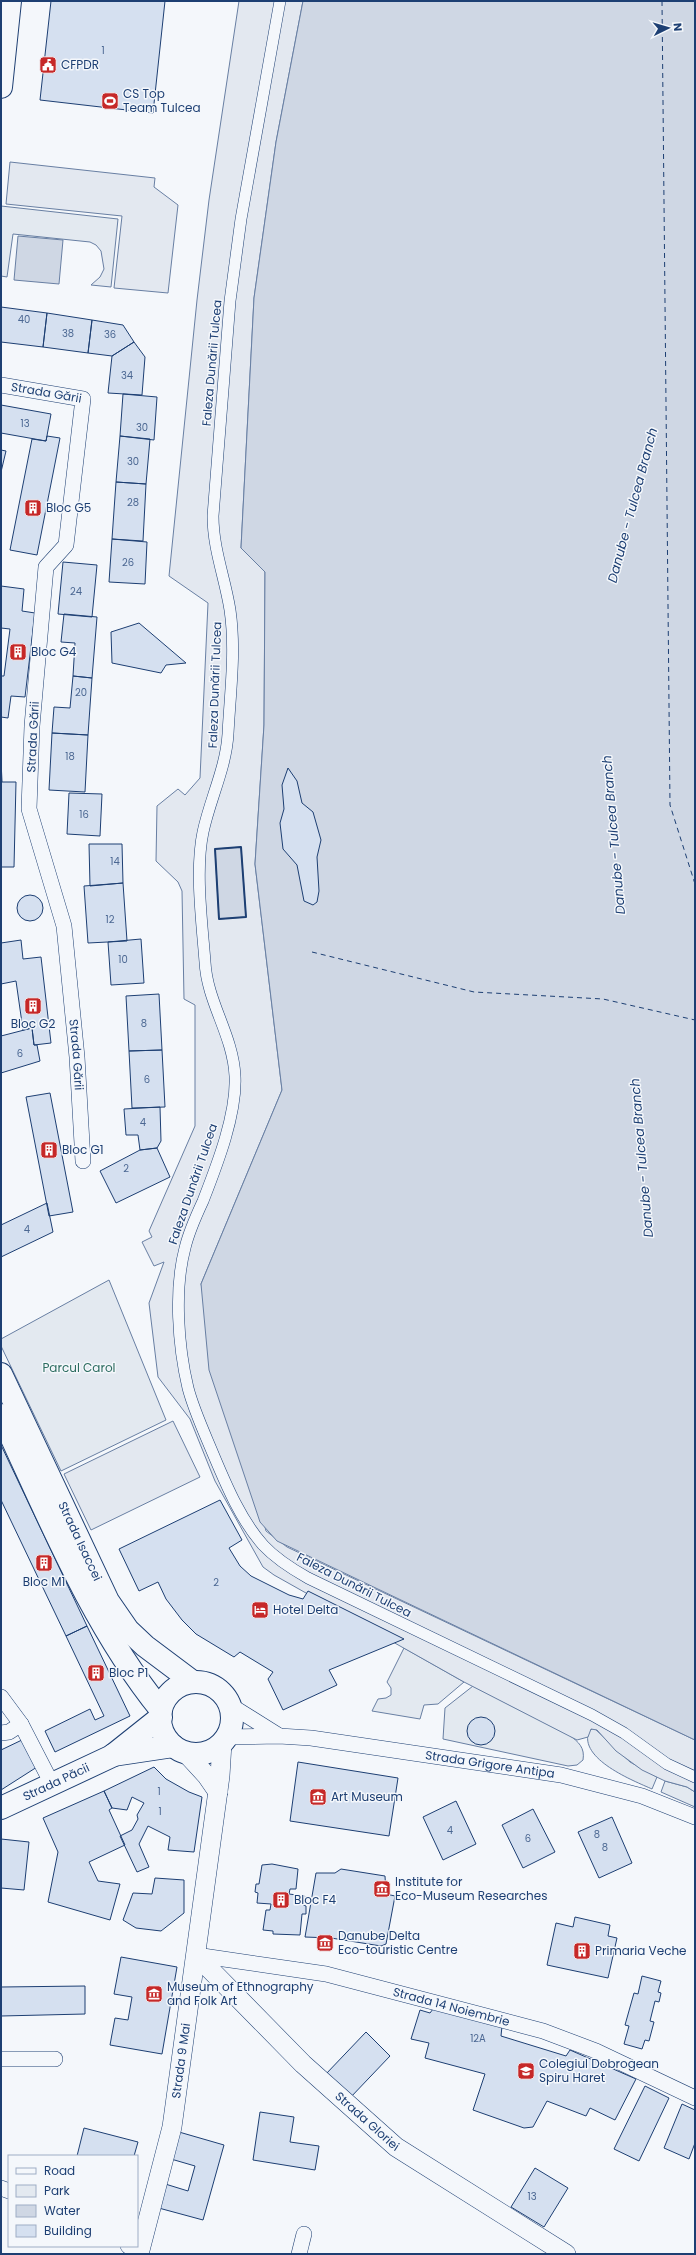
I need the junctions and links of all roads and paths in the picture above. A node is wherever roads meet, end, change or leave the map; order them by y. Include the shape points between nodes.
1 (10, 1) edge
2 (280, 1) edge
3 (1, 87) edge
4 (1, 385) edge
5 (83, 1161) dead end
6 (1, 1374) edge
7 (1, 1415) edge
8 (193, 1682) junction
9 (1, 1697) edge
10 (230, 1705) junction
11 (161, 1714) junction
12 (21, 1724) junction
13 (1, 1733) edge
14 (279, 1736) junction
15 (224, 1740) junction
16 (179, 1749) junction
17 (112, 1756) junction
18 (667, 1764) junction
19 (695, 1778) edge
20 (52, 1784) junction
21 (695, 1784) edge
22 (218, 1792) junction
23 (1, 1808) edge
24 (695, 1817) edge
25 (196, 1954) junction
26 (1, 2058) edge
27 (56, 2059) dead end
28 (695, 2098) edge
29 (304, 2234) dead end
30 (137, 2252) edge
31 (298, 2254) edge
32 (566, 2254) edge

1 - 3 main road
2 - 18 street, Faleza Dunării Tulcea via 241,219 230,301 213,516 213,538 230,610 232,635 228,740 224,764 202,834 200,875 206,977 232,1053 235,1076 231,1112 218,1160 190,1228 180,1273 180,1334 188,1390 233,1498 255,1536 275,1557 313,1581 597,1718 624,1733
4 - 5 street, Strada Gării via 83,399 66,545 46,567 32,726 29,809 64,926 77,1057
6 - 8 main road, Strada Isaccei via 108,1601 128,1630
7 - 11 main road, Strada Isaccei via 104,1626
8 - 10 main road via 211,1685 225,1696
8 - 11 main road via 184,1684 169,1694
9 - 12 street
10 - 14 street, Strada Grigore Antipa
10 - 15 main road via 232,1723
11 - 16 main road via 162,1728
11 - 17 main road, Strada Păcii
12 - 13 street via 9,1732
12 - 20 street
14 - 15 street, Strada Grigore Antipa
14 - 24 street, Strada Grigore Antipa via 318,1738 561,1774 642,1796
15 - 16 main road via 211,1751 198,1754
15 - 22 street, Strada 9 Mai
16 - 17 main road, Strada Păcii
16 - 22 street via 207,1776
17 - 20 main road, Strada Păcii
18 - 19 street, Faleza Dunării Tulcea
18 - 21 street
20 - 23 main road, Strada Păcii
22 - 25 street, Strada 9 Mai
25 - 28 street, Strada 14 Noiembrie via 326,1974 543,2030 596,2051
25 - 30 street, Strada 9 Mai via 172,2127
25 - 32 street, Strada Gloriei via 303,2064 396,2147
26 - 27 street
29 - 31 street

